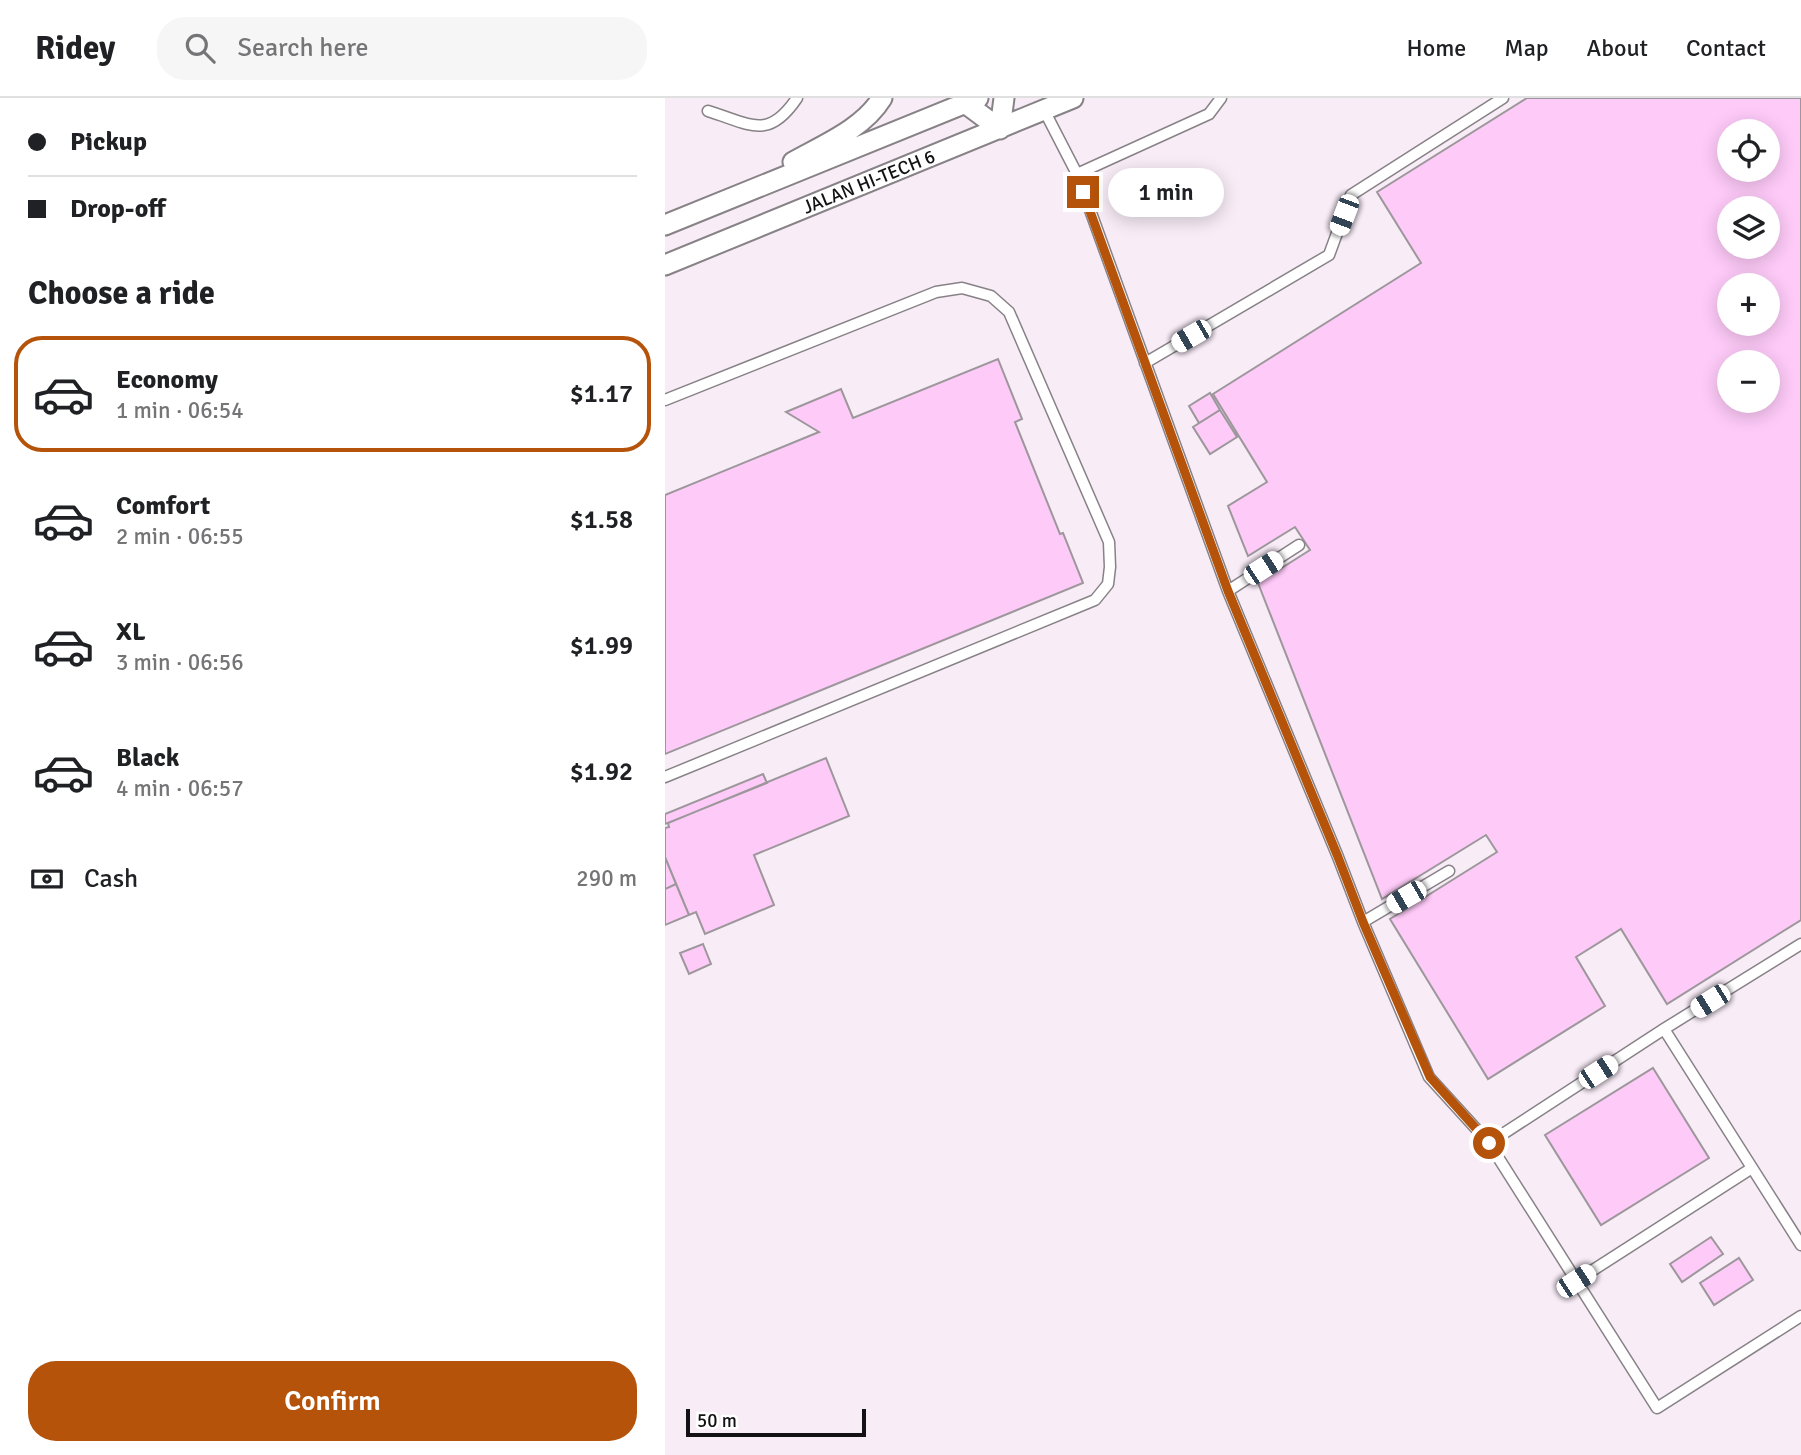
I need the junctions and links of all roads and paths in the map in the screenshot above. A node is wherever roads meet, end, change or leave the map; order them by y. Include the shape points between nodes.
1 (797, 98) edge
2 (883, 98) edge
3 (1004, 98) edge
4 (1073, 98) edge
5 (1221, 98) edge
6 (1503, 98) edge
7 (969, 100) edge
8 (1044, 110) junction
9 (708, 111) dead end
10 (1000, 129) junction
11 (1077, 174) junction
12 (725, 201) junction
13 (665, 225) edge
14 (665, 265) edge
15 (1145, 363) junction
16 (665, 400) edge
17 (1299, 545) dead end
18 (1228, 591) junction
19 (665, 777) edge
20 (1449, 871) dead end
21 (1363, 922) junction
22 (1801, 944) edge
23 (1664, 1030) junction
24 (1489, 1143) junction
25 (1752, 1168) junction
26 (1801, 1245) edge
27 (1576, 1281) junction
28 (1801, 1316) edge

1 - 9 lane via 771,125 756,126
2 - 12 street via 851,129
3 - 10 street
4 - 8 street, JALAN HI-TECH 6
5 - 11 lane via 1209,114
6 - 15 lane via 1351,195 1329,255
7 - 10 street
7 - 12 street, JALAN HI-TECH 6
8 - 10 street, JALAN HI-TECH 6
8 - 11 lane
10 - 14 street, JALAN HI-TECH 6
11 - 15 lane
12 - 13 street, JALAN HI-TECH 6
15 - 18 lane
16 - 19 lane via 936,292 962,288 991,296 1009,312 1109,542 1110,567 1108,584 1095,600
17 - 18 lane
18 - 21 lane
20 - 21 lane
21 - 24 lane via 1430,1077
22 - 23 lane
23 - 24 lane
23 - 25 lane
24 - 27 lane
25 - 26 lane
25 - 27 lane
27 - 28 lane via 1657,1408

